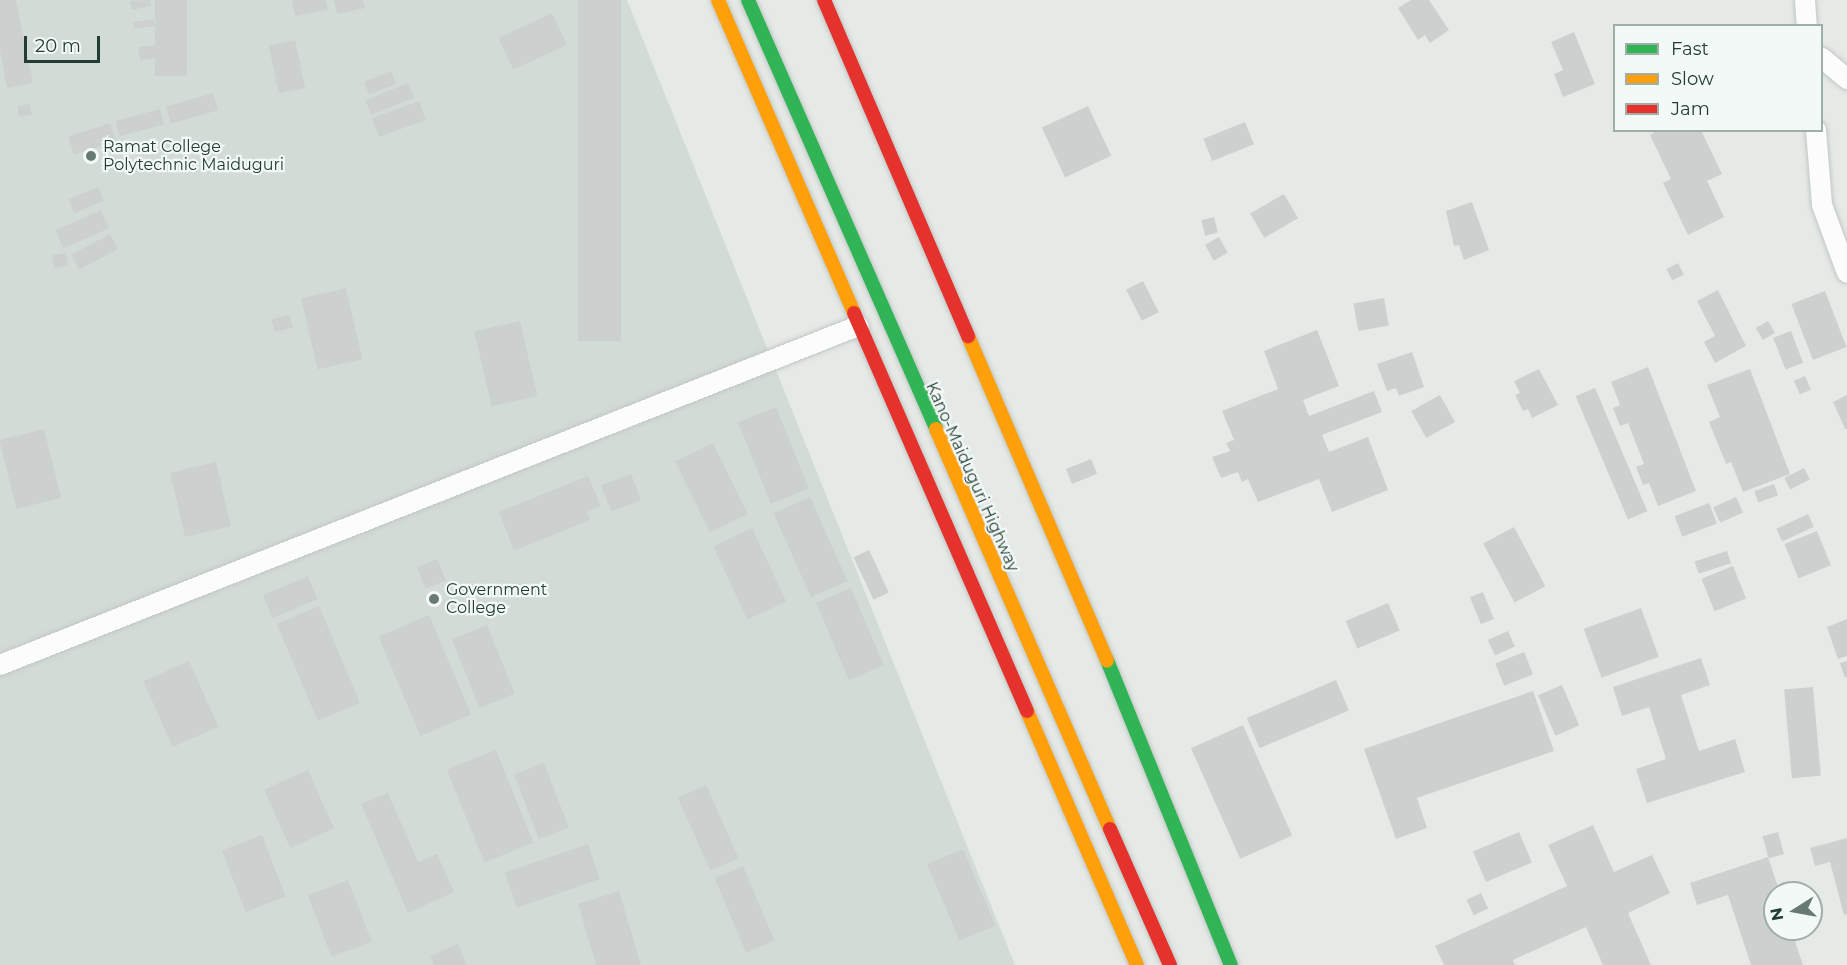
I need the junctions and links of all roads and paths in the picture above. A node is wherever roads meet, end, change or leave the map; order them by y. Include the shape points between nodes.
1 (718, 0) edge
2 (747, 0) edge
3 (824, 0) edge
4 (1805, 0) edge
5 (1807, 24) edge
6 (1823, 60) edge
7 (1847, 79) edge
8 (1816, 132) edge
9 (1847, 273) edge
10 (858, 326) junction
11 (0, 664) edge
12 (1137, 965) edge
13 (1170, 965) edge
14 (1231, 965) edge

1 - 10 main road
2 - 13 main road, Kano-Maiduguri Highway
3 - 14 main road via 1161,787
4 - 5 street
6 - 7 street
8 - 9 street via 1822,206
10 - 11 street
10 - 12 main road

